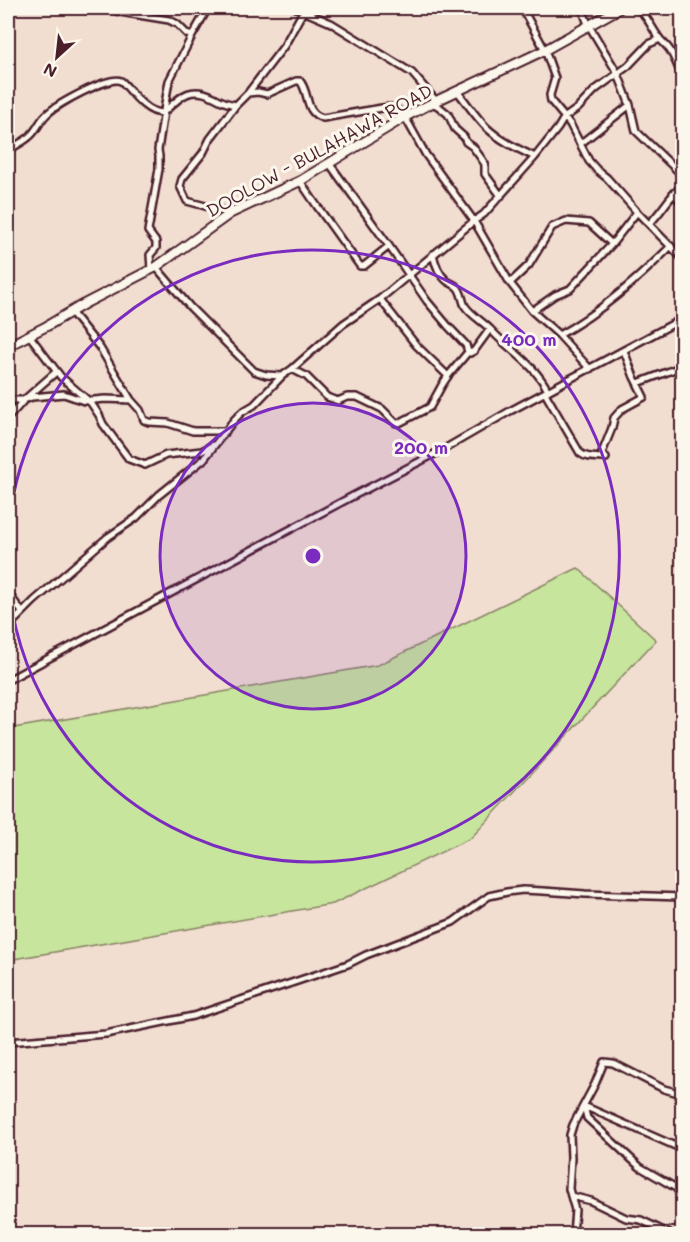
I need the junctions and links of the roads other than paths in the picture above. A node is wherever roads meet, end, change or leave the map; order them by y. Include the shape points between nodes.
1 (106, 8) edge
2 (208, 8) edge
3 (296, 8) edge
4 (522, 8) edge
5 (582, 8) edge
6 (620, 8) edge
7 (638, 8) edge
8 (304, 9) edge
9 (588, 24) junction
10 (192, 36) junction
11 (660, 39) junction
12 (545, 50) junction
13 (618, 74) junction
14 (682, 75) edge
15 (457, 91) junction
16 (248, 93) junction
17 (434, 102) junction
18 (236, 105) junction
19 (630, 105) junction
20 (164, 113) junction
21 (405, 117) junction
22 (564, 118) junction
23 (580, 144) junction
24 (8, 152) edge
25 (535, 157) junction
26 (329, 163) junction
27 (682, 176) edge
28 (300, 181) junction
29 (682, 186) edge
30 (673, 193) junction
31 (501, 196) junction
32 (682, 203) edge
33 (637, 212) junction
34 (231, 213) junction
35 (474, 221) junction
36 (649, 224) junction
37 (612, 244) junction
38 (389, 246) junction
39 (671, 246) junction
40 (433, 254) junction
41 (682, 258) edge
42 (154, 268) junction
43 (408, 275) junction
44 (510, 283) junction
45 (380, 299) junction
46 (532, 311) junction
47 (71, 312) junction
48 (682, 319) edge
49 (490, 329) junction
50 (29, 335) junction
51 (559, 335) junction
52 (8, 346) edge
53 (624, 351) junction
54 (468, 352) junction
55 (292, 369) junction
56 (590, 369) junction
57 (675, 369) dead end
58 (56, 372) junction
59 (282, 376) junction
60 (448, 376) junction
61 (638, 383) junction
62 (547, 392) junction
63 (8, 398) edge
64 (24, 400) junction
65 (131, 400) junction
66 (89, 401) junction
67 (8, 418) edge
68 (226, 431) junction
69 (216, 444) junction
70 (8, 593) edge
71 (22, 612) junction
72 (8, 627) edge
73 (8, 680) edge
74 (682, 897) edge
75 (8, 1042) edge
76 (682, 1094) edge
77 (584, 1106) junction
78 (682, 1149) edge
79 (571, 1196) junction
80 (682, 1196) edge
81 (573, 1234) edge
82 (670, 1234) edge

1 - 10 street via 169,20
2 - 10 street
3 - 8 street
4 - 12 street
5 - 9 street
6 - 9 main road, DOOLOW - BULAHAWA ROAD
7 - 11 street
8 - 16 street via 284,46
8 - 17 street via 412,73
9 - 12 main road, DOOLOW - BULAHAWA ROAD
9 - 13 street
10 - 20 street via 169,81
11 - 13 street via 649,44
11 - 14 street
12 - 15 main road, DOOLOW - BULAHAWA ROAD
12 - 22 street via 555,78 551,101
13 - 19 street
13 - 22 street
15 - 17 main road, DOOLOW - BULAHAWA ROAD
15 - 25 street via 495,135
16 - 18 street
16 - 21 street via 267,94 300,81 309,106 318,117 391,107
17 - 21 main road, DOOLOW - BULAHAWA ROAD
17 - 31 street via 448,114 455,129 481,158 485,174
18 - 20 street via 195,92 177,100
18 - 34 street via 180,186 187,201
19 - 23 street
19 - 27 street via 636,131
20 - 24 street via 156,113 137,99 122,81 104,81 56,106 28,138
20 - 42 street via 148,231 156,242 150,255
21 - 26 main road, DOOLOW - BULAHAWA ROAD
21 - 35 street via 426,155
22 - 23 street
22 - 25 street
23 - 33 street via 589,161
25 - 31 street
26 - 28 main road, DOOLOW - BULAHAWA ROAD
26 - 38 street
28 - 34 main road, DOOLOW - BULAHAWA ROAD
28 - 38 street via 360,266
29 - 30 street
30 - 32 street
30 - 36 street
31 - 35 street
33 - 36 street
33 - 37 street
34 - 42 main road, DOOLOW - BULAHAWA ROAD
35 - 40 street
35 - 44 street
36 - 39 street
37 - 44 street via 589,223 566,221 552,227 529,265
37 - 46 street via 570,289
38 - 43 street
39 - 41 street
39 - 51 street via 609,302
40 - 43 street
40 - 49 street via 441,275 460,290 467,308
42 - 47 main road, DOOLOW - BULAHAWA ROAD
42 - 59 street via 254,371
43 - 45 street
43 - 54 street
44 - 46 street
45 - 55 street via 343,324
45 - 60 street via 416,345
46 - 51 street
47 - 50 main road, DOOLOW - BULAHAWA ROAD
47 - 65 street via 100,348
48 - 53 street
49 - 54 street via 474,351
49 - 62 street via 522,357
50 - 52 main road, DOOLOW - BULAHAWA ROAD
50 - 58 street
51 - 56 street
53 - 56 street
53 - 61 street
54 - 60 street
55 - 59 street
55 - 60 street via 306,376 327,397 338,401 357,397 382,409 396,423 430,407
56 - 62 street
57 - 61 street
58 - 64 street
58 - 66 street
59 - 68 street
61 - 62 street via 644,397 614,418 602,453 606,458 580,453
62 - 73 street
63 - 64 street
64 - 66 street via 64,394
64 - 67 street
65 - 66 street
65 - 68 street via 149,422 193,431
66 - 69 street via 122,451 135,463 145,465 165,455 202,451
68 - 69 street
69 - 71 street via 136,518 108,537
70 - 71 street
71 - 72 street
74 - 75 street via 507,892 489,896 453,922 348,964 193,1016 106,1034
76 - 77 street via 604,1062
77 - 78 street
77 - 79 street via 570,1135
77 - 80 street via 587,1118 640,1167 676,1188
79 - 81 street via 575,1210
79 - 82 street

